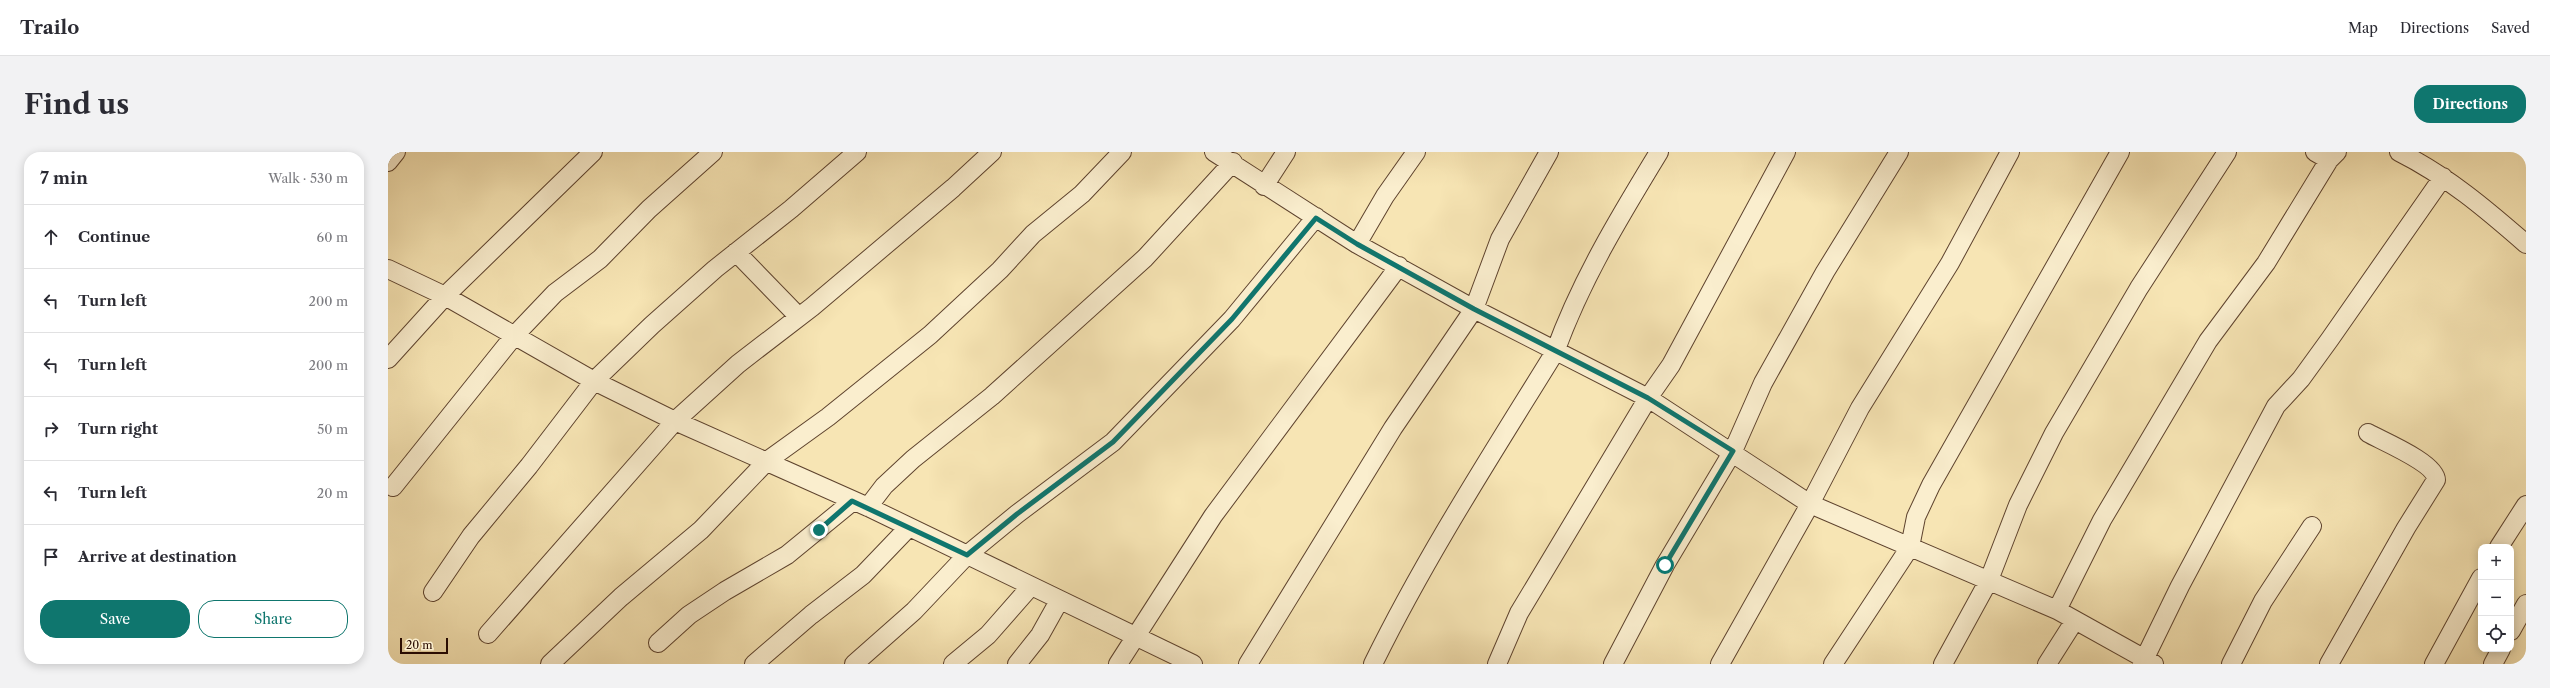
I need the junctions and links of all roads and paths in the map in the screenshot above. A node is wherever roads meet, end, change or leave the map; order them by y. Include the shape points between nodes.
1 (396, 152) edge
2 (593, 152) edge
3 (713, 152) edge
4 (857, 152) edge
5 (992, 152) edge
6 (1122, 152) edge
7 (1214, 152) edge
8 (1286, 152) edge
9 (1416, 152) edge
10 (1549, 152) edge
11 (1659, 152) edge
12 (1786, 152) edge
13 (1899, 152) edge
14 (2010, 152) edge
15 (2120, 152) edge
16 (2227, 152) edge
17 (2399, 152) edge
18 (2327, 155) edge
19 (388, 162) edge
20 (1233, 162) junction
21 (2443, 177) junction
22 (1264, 186) junction
23 (1316, 218) junction
24 (2526, 243) edge
25 (1357, 244) junction
26 (736, 252) junction
27 (1399, 266) junction
28 (388, 269) edge
29 (445, 296) junction
30 (1474, 309) junction
31 (799, 317) junction
32 (514, 336) junction
33 (1555, 352) junction
34 (388, 359) edge
35 (594, 381) junction
36 (1648, 398) junction
37 (675, 420) junction
38 (2368, 433) dead end
39 (1733, 451) junction
40 (767, 461) junction
41 (393, 487) dead end
42 (860, 504) junction
43 (1810, 504) junction
44 (2526, 505) edge
45 (2312, 526) dead end
46 (909, 527) junction
47 (2500, 544) edge
48 (1910, 547) junction
49 (967, 555) junction
50 (1989, 580) junction
51 (2480, 580) edge
52 (1031, 586) junction
53 (433, 592) dead end
54 (1059, 601) junction
55 (2526, 604) edge
56 (2057, 610) junction
57 (2076, 620) junction
58 (2514, 626) edge
59 (488, 634) dead end
60 (1135, 636) junction
61 (658, 643) dead end
62 (2499, 652) edge
63 (2147, 662) edge
64 (550, 664) edge
65 (754, 664) edge
66 (854, 664) edge
67 (953, 664) edge
68 (1017, 664) edge
69 (1118, 664) edge
70 (1193, 664) edge
71 (1248, 664) edge
72 (1373, 664) edge
73 (1497, 664) edge
74 (1613, 664) edge
75 (1720, 664) edge
76 (1833, 664) edge
77 (1943, 664) edge
78 (2047, 664) edge
79 (2231, 664) edge
80 (2329, 664) edge
81 (2434, 664) edge
82 (2493, 664) edge

1 - 19 street
2 - 29 street
3 - 32 street via 649,209 600,259 556,293
4 - 26 street
5 - 31 street via 953,188
6 - 40 street via 1082,194 1033,234 1000,270 930,335 828,417
7 - 20 street
8 - 22 street
9 - 25 street via 1385,196
10 - 30 street via 1500,239
11 - 33 street via 1601,250 1568,316
12 - 36 street via 1671,365
13 - 39 street via 1821,279 1763,383
14 - 43 street via 1950,263 1860,408
15 - 48 street via 1931,485 1916,517
16 - 50 street via 2139,288 2054,433 2018,505
17 - 21 street
18 - 56 street via 2252,284 2215,329 2164,419 2118,491
20 - 22 street
20 - 42 street via 1146,258 992,396
21 - 24 street via 2481,204
21 - 63 street via 2301,379 2276,406 2180,586
22 - 23 street
23 - 25 street
23 - 49 street via 1232,319 1113,442
25 - 27 street
26 - 31 street
26 - 35 street via 652,325
27 - 30 street
27 - 60 street via 1213,516
28 - 29 street
29 - 32 street
29 - 34 street
30 - 33 street
30 - 71 street via 1393,428
31 - 37 street via 738,364
32 - 35 street
32 - 41 street
33 - 36 street
33 - 72 street via 1435,549 1399,611
35 - 37 street
35 - 53 street via 471,536
36 - 39 street
36 - 73 street via 1519,613
37 - 40 street
37 - 59 street
38 - 80 street via 2432,469 2436,480
39 - 43 street
39 - 74 street via 1665,565
40 - 42 street
40 - 64 street via 701,530 621,597
42 - 46 street
42 - 61 street via 787,555 725,590 689,615
43 - 48 street
43 - 75 street
44 - 47 street
45 - 79 street via 2263,601
46 - 49 street
46 - 65 street via 863,575
48 - 50 street
48 - 76 street
49 - 52 street
49 - 66 street via 914,611
50 - 56 street
50 - 77 street
51 - 81 street
52 - 54 street
52 - 67 street via 988,635
54 - 60 street
54 - 68 street via 1040,635
55 - 58 street
56 - 57 street
57 - 63 street
57 - 78 street
60 - 69 street
60 - 70 street
62 - 82 street

